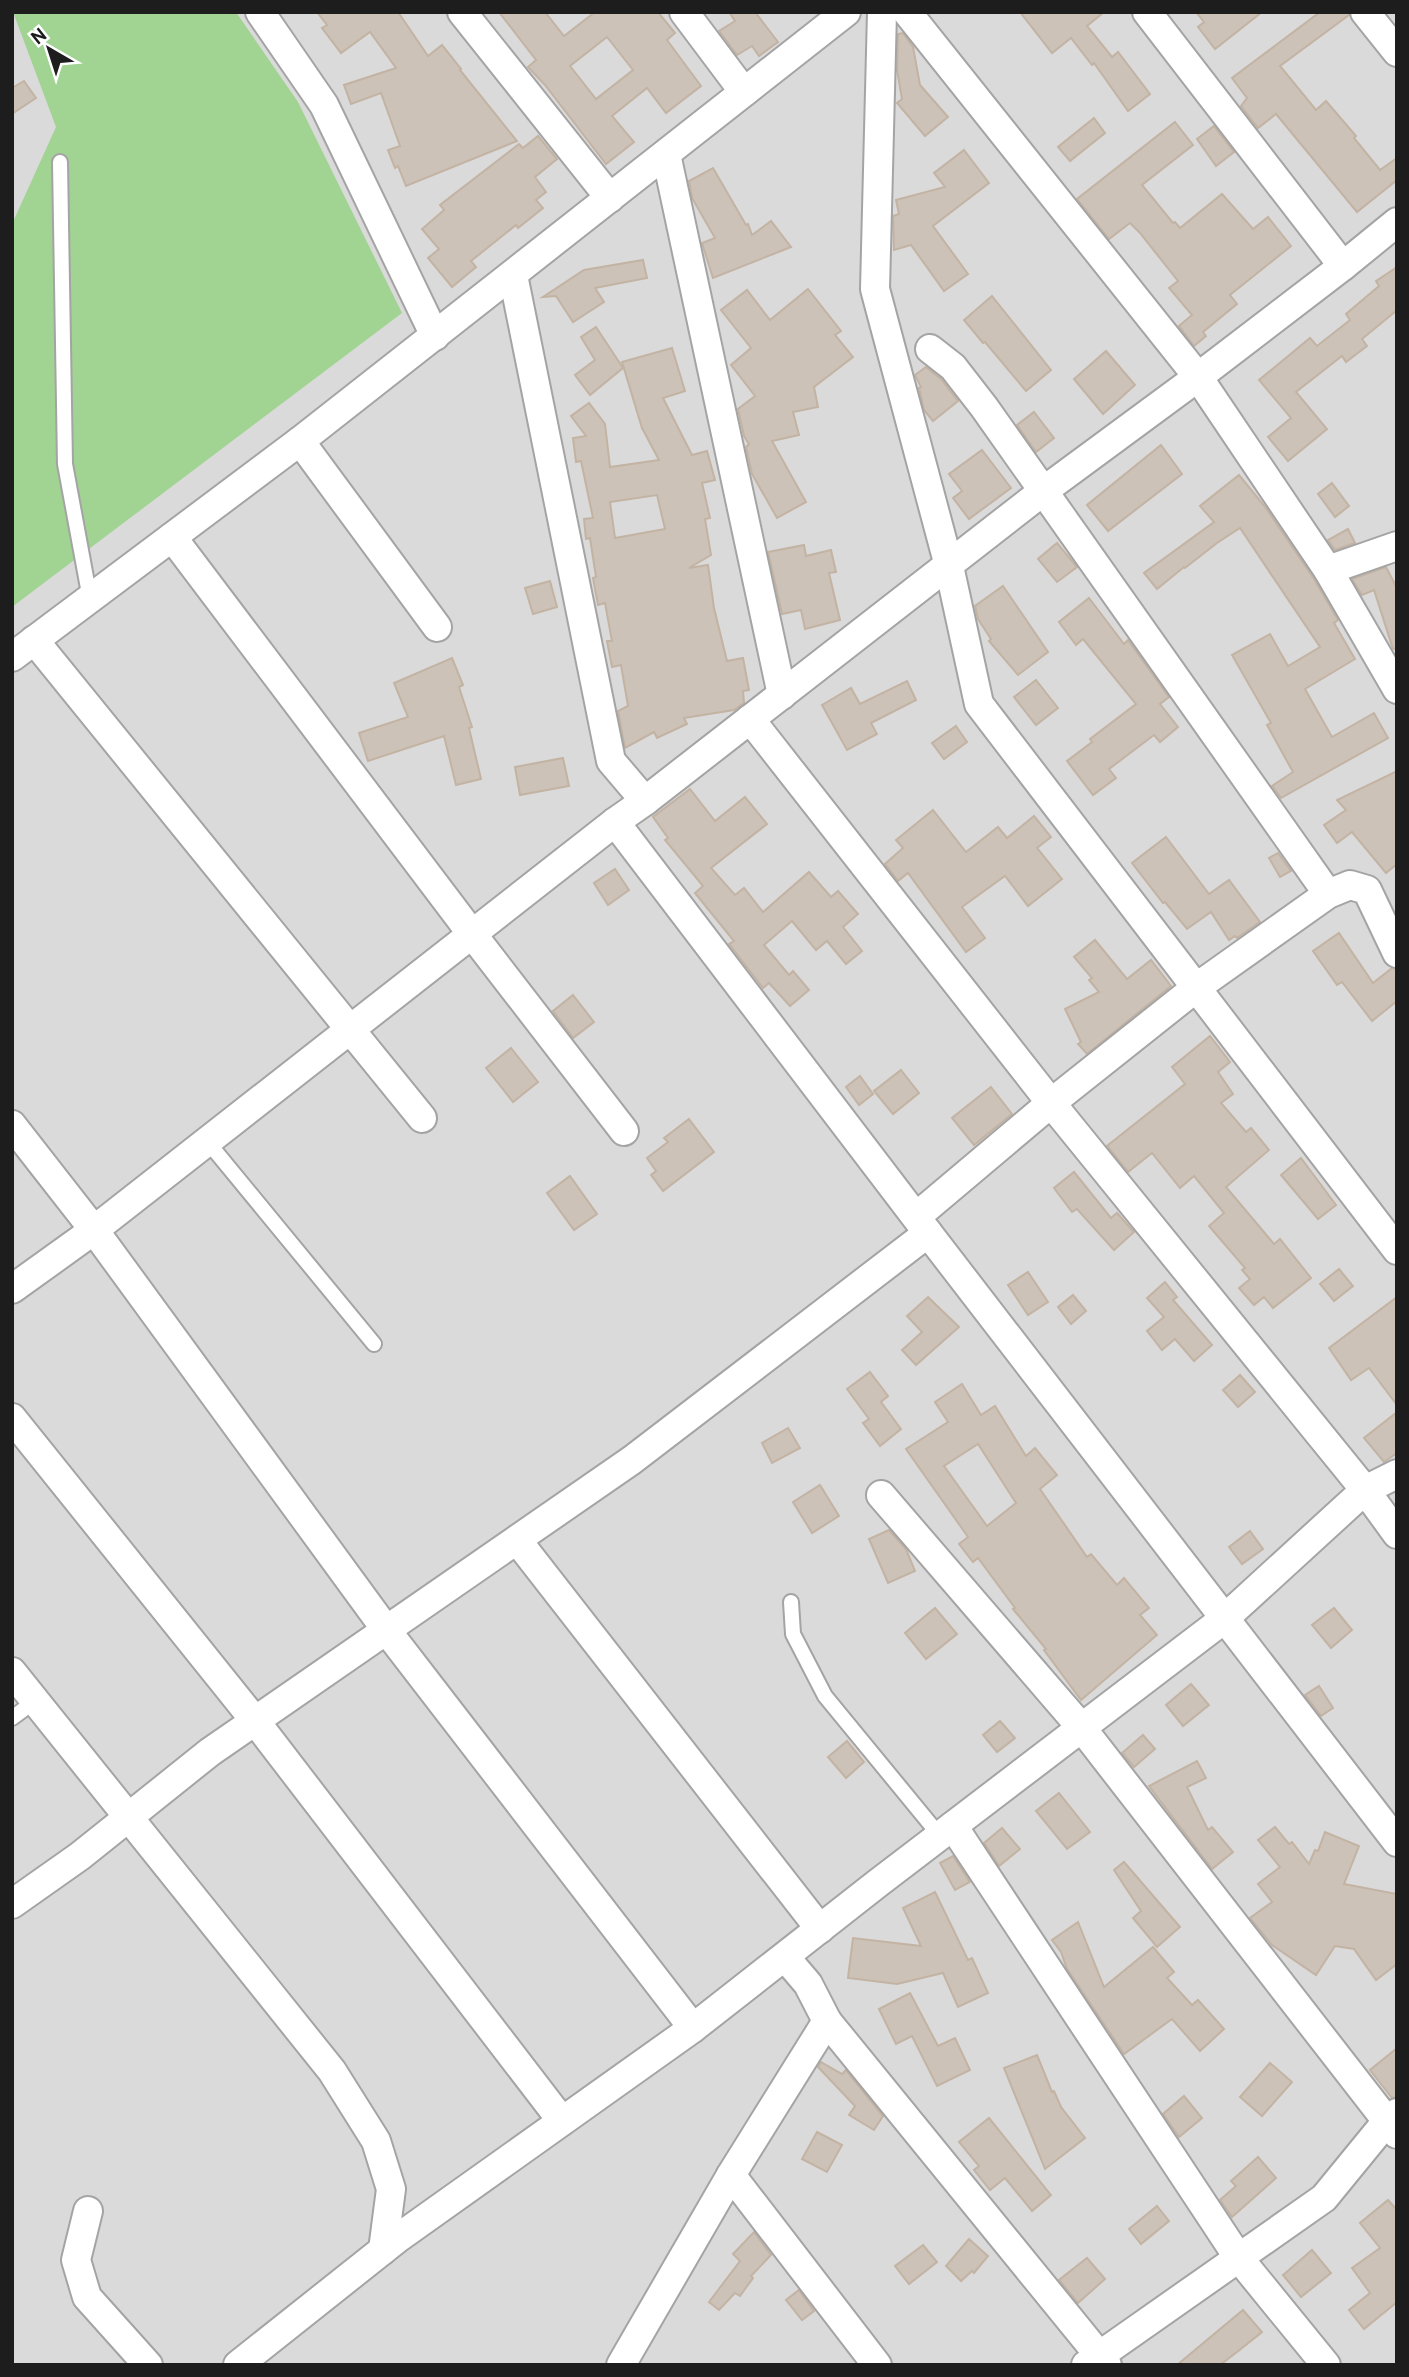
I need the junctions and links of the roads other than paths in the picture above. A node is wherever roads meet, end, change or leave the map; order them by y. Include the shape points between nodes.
1 (260, 12) edge
2 (462, 12) edge
3 (684, 12) edge
4 (846, 12) edge
5 (883, 12) edge
6 (907, 12) edge
7 (1147, 12) edge
8 (1365, 12) edge
9 (1397, 52) edge
10 (744, 92) junction
11 (666, 154) junction
12 (60, 162) dead end
13 (610, 198) junction
14 (1397, 222) edge
15 (1343, 267) junction
16 (513, 275) junction
17 (435, 336) junction
18 (930, 349) dead end
19 (1198, 377) junction
20 (300, 441) junction
21 (1042, 492) junction
22 (172, 537) junction
23 (1397, 546) edge
24 (949, 566) junction
25 (1328, 570) junction
26 (90, 599) junction
27 (437, 627) dead end
28 (23, 649) edge
29 (1397, 689) edge
30 (782, 695) junction
31 (750, 719) junction
32 (645, 801) junction
33 (615, 822) junction
34 (1328, 894) junction
35 (472, 934) junction
36 (1397, 953) edge
37 (1197, 987) junction
38 (349, 1030) junction
39 (1051, 1103) junction
40 (422, 1118) dead end
41 (12, 1125) edge
42 (624, 1131) dead end
43 (207, 1141) junction
44 (922, 1224) junction
45 (93, 1230) junction
46 (1397, 1250) edge
47 (12, 1289) edge
48 (374, 1344) dead end
49 (12, 1418) edge
50 (1397, 1474) edge
51 (1365, 1490) junction
52 (881, 1495) dead end
53 (1397, 1534) edge
54 (517, 1540) junction
55 (792, 1602) dead end
56 (1224, 1619) junction
57 (387, 1631) junction
58 (12, 1672) edge
59 (35, 1701) junction
60 (12, 1718) edge
61 (256, 1722) junction
62 (1081, 1727) junction
63 (128, 1818) junction
64 (946, 1831) junction
65 (1397, 1842) edge
66 (12, 1904) edge
67 (820, 1929) junction
68 (785, 1957) junction
69 (827, 2021) junction
70 (693, 2028) junction
71 (562, 2121) junction
72 (1393, 2123) edge
73 (732, 2175) junction
74 (88, 2211) dead end
75 (383, 2250) junction
76 (1238, 2258) junction
77 (628, 2362) edge
78 (1097, 2362) edge
79 (148, 2365) edge
80 (237, 2365) edge
81 (877, 2365) edge
82 (1326, 2365) edge

1 - 17 street via 324,105
2 - 13 street
3 - 10 street
4 - 10 street
5 - 24 street via 874,289
6 - 19 street
7 - 15 street
8 - 9 street
10 - 11 street
11 - 13 street
11 - 30 street
12 - 26 lane via 65,464
13 - 16 street
14 - 15 street
15 - 19 street
16 - 17 street
16 - 32 street via 611,761
17 - 20 street
18 - 21 street via 953,367
19 - 21 street
19 - 25 street
20 - 22 street
20 - 27 street
21 - 24 street
21 - 34 street
22 - 26 street
22 - 35 street
23 - 25 street
24 - 30 street
24 - 37 street via 979,704
25 - 29 street
26 - 28 street
28 - 38 street
30 - 31 street
31 - 32 street
31 - 39 street
32 - 33 street
33 - 35 street
33 - 44 street
34 - 36 street via 1350,885 1367,890
34 - 37 street
35 - 38 street
35 - 42 street
37 - 39 street
37 - 46 street
38 - 40 street
38 - 43 street
39 - 44 street
39 - 51 street
41 - 45 street
43 - 45 street
43 - 48 lane
44 - 54 street via 632,1460
44 - 56 street
45 - 47 street
45 - 57 street
49 - 61 street
50 - 51 street
51 - 53 street
51 - 56 street
52 - 62 street
54 - 57 street
54 - 67 street
55 - 64 lane via 793,1634 825,1696
56 - 62 street
56 - 65 street
57 - 61 street
57 - 70 street
58 - 59 street
59 - 60 lane
59 - 63 street
61 - 63 street via 210,1752
61 - 71 street
62 - 64 street
62 - 72 street
63 - 66 street
63 - 75 street via 332,2071 376,2141 391,2189
64 - 67 street
64 - 76 street
67 - 68 street
68 - 69 street via 807,1984
68 - 70 street
69 - 73 street
69 - 78 street
70 - 71 street
71 - 75 street
72 - 76 street via 1324,2197
73 - 77 street
73 - 81 street
74 - 79 street via 76,2260 87,2297
75 - 80 street
76 - 78 street
76 - 82 street

